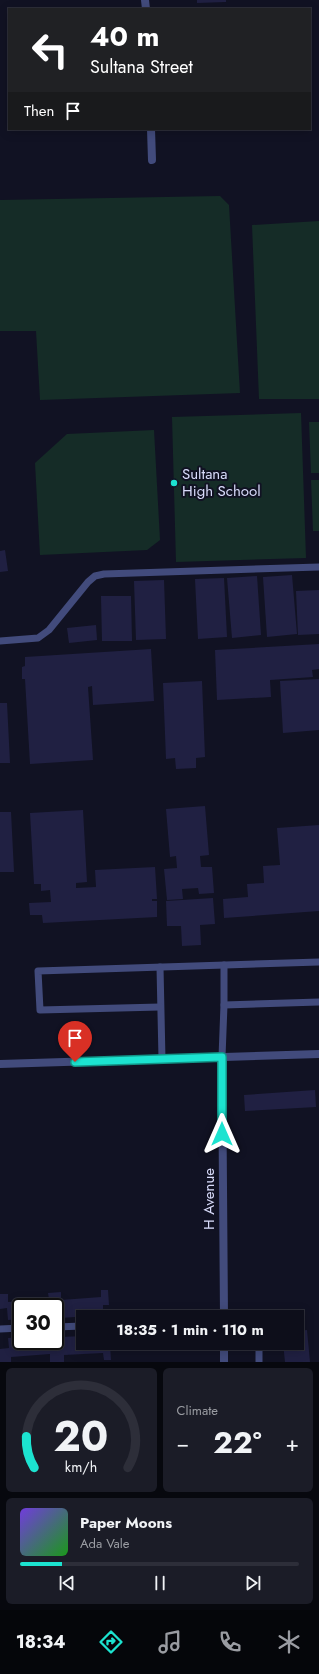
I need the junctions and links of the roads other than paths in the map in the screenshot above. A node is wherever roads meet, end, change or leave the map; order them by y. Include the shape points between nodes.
1 (151, 130) edge
2 (152, 160) dead end
3 (319, 567) edge
4 (0, 641) edge
5 (319, 962) edge
6 (224, 965) junction
7 (160, 967) junction
8 (319, 1002) edge
9 (224, 1005) junction
10 (160, 1007) junction
11 (319, 1054) edge
12 (222, 1057) junction
13 (162, 1058) junction
14 (0, 1064) edge
15 (224, 1310) edge
16 (76, 1326) edge
17 (64, 1327) edge
18 (12, 1328) edge
19 (0, 1329) edge
20 (224, 1350) edge
21 (259, 1350) edge
22 (224, 1362) edge
23 (259, 1362) edge

1 - 2 street
3 - 4 lane via 95,576 49,630 38,638
5 - 6 lane
6 - 7 lane
6 - 9 lane
7 - 10 lane
7 - 10 lane via 38,971 40,1010
8 - 9 lane
9 - 12 lane
10 - 13 lane
11 - 12 street
12 - 13 street
12 - 15 street, H Avenue
13 - 14 street
16 - 17 lane
18 - 19 lane
20 - 22 street
21 - 23 lane

